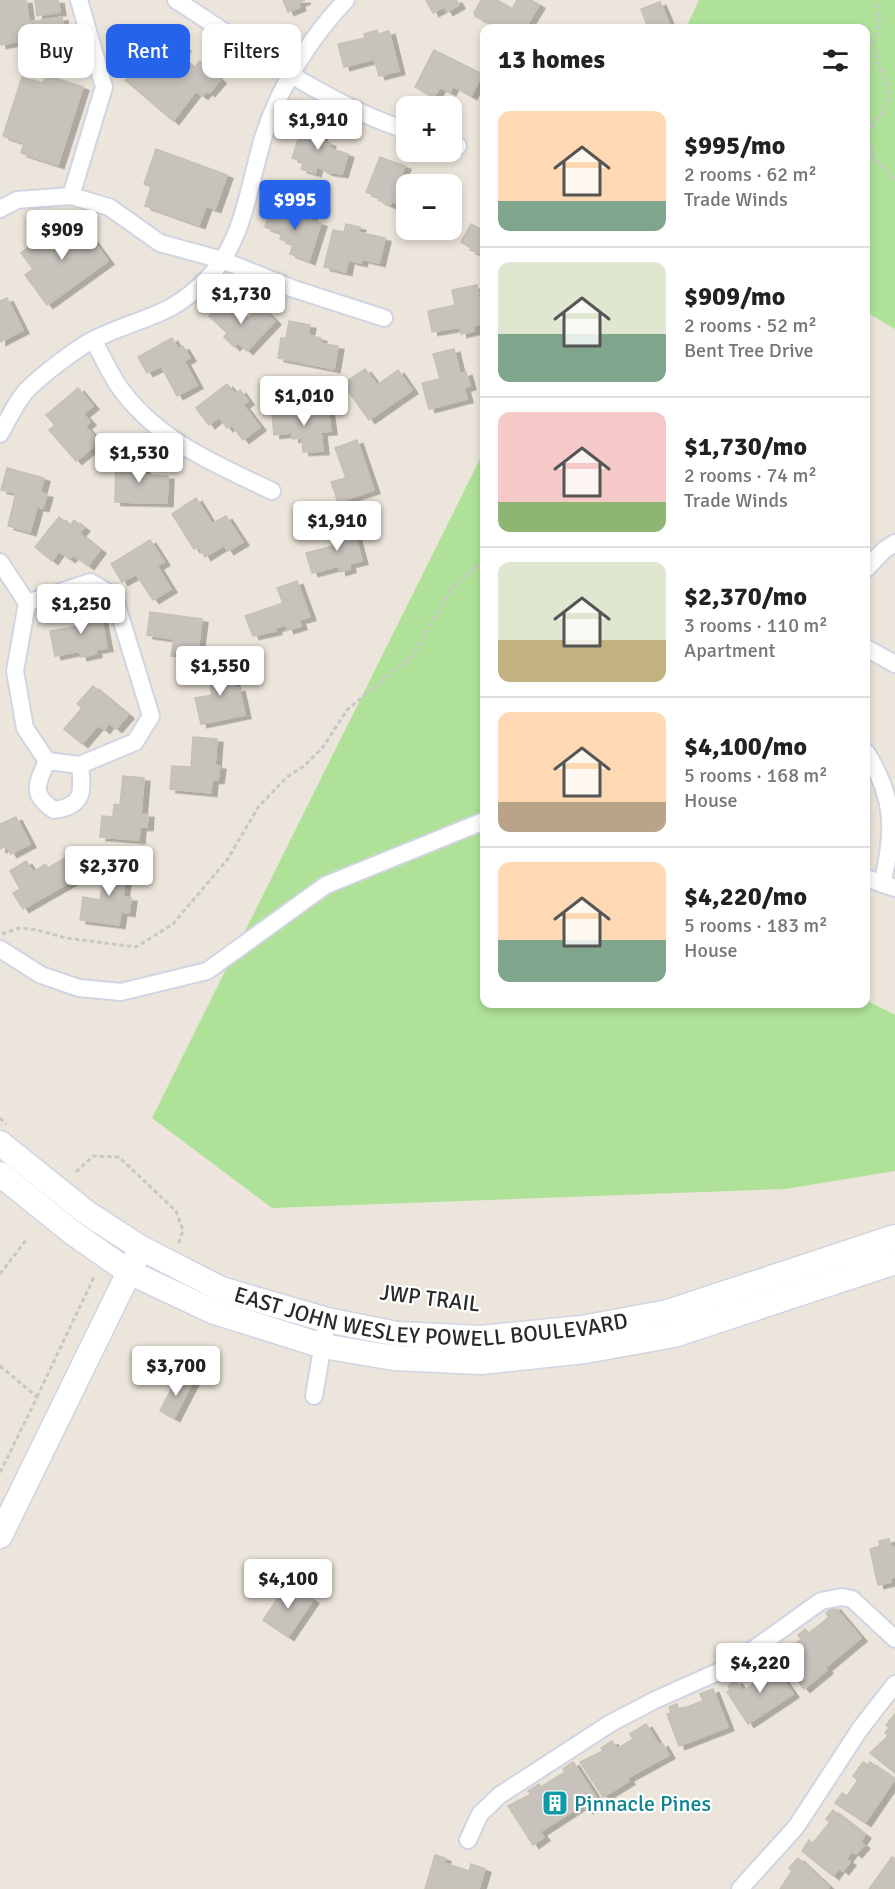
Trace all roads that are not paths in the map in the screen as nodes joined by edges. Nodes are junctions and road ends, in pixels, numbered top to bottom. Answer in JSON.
{"nodes":[{"id":1,"x":79,"y":0,"type":"edge"},
{"id":2,"x":176,"y":0,"type":"edge"},
{"id":3,"x":346,"y":0,"type":"edge"},
{"id":4,"x":214,"y":24,"type":"edge"},
{"id":5,"x":301,"y":60,"type":"edge"},
{"id":6,"x":290,"y":78,"type":"edge"},
{"id":7,"x":300,"y":78,"type":"edge"},
{"id":8,"x":396,"y":127,"type":"edge"},
{"id":9,"x":71,"y":196,"type":"junction"},
{"id":10,"x":0,"y":209,"type":"edge"},
{"id":11,"x":222,"y":260,"type":"junction"},
{"id":12,"x":384,"y":318,"type":"dead end"},
{"id":13,"x":93,"y":340,"type":"junction"},
{"id":14,"x":0,"y":434,"type":"edge"},
{"id":15,"x":272,"y":491,"type":"dead end"},
{"id":16,"x":895,"y":543,"type":"edge"},
{"id":17,"x":0,"y":562,"type":"edge"},
{"id":18,"x":870,"y":565,"type":"edge"},
{"id":19,"x":27,"y":603,"type":"junction"},
{"id":20,"x":870,"y":650,"type":"edge"},
{"id":21,"x":895,"y":664,"type":"edge"},
{"id":22,"x":870,"y":758,"type":"edge"},
{"id":23,"x":47,"y":761,"type":"junction"},
{"id":24,"x":80,"y":765,"type":"junction"},
{"id":25,"x":480,"y":823,"type":"edge"},
{"id":26,"x":870,"y":880,"type":"edge"},
{"id":27,"x":889,"y":886,"type":"edge"},
{"id":28,"x":0,"y":949,"type":"edge"},
{"id":29,"x":6,"y":1137,"type":"edge"},
{"id":30,"x":0,"y":1174,"type":"edge"},
{"id":31,"x":895,"y":1237,"type":"edge"},
{"id":32,"x":141,"y":1248,"type":"junction"},
{"id":33,"x":895,"y":1262,"type":"edge"},
{"id":34,"x":129,"y":1272,"type":"junction"},
{"id":35,"x":327,"y":1320,"type":"junction"},
{"id":36,"x":323,"y":1346,"type":"junction"},
{"id":37,"x":314,"y":1396,"type":"dead end"},
{"id":38,"x":0,"y":1536,"type":"edge"},
{"id":39,"x":895,"y":1639,"type":"edge"},
{"id":40,"x":895,"y":1684,"type":"edge"},
{"id":41,"x":468,"y":1839,"type":"dead end"},
{"id":42,"x":741,"y":1889,"type":"edge"}],
"edges":[{"from":1,"to":9,"type":"street"},
{"from":2,"to":4,"type":"street"},
{"from":3,"to":5,"type":"street"},
{"from":6,"to":11,"type":"street"},
{"from":7,"to":8,"type":"street"},
{"from":9,"to":10,"type":"street"},
{"from":9,"to":11,"type":"street"},
{"from":11,"to":12,"type":"street"},
{"from":11,"to":13,"type":"street"},
{"from":13,"to":14,"type":"street"},
{"from":13,"to":15,"type":"street"},
{"from":16,"to":18,"type":"street"},
{"from":17,"to":19,"type":"street"},
{"from":19,"to":23,"type":"street"},
{"from":19,"to":24,"type":"street"},
{"from":20,"to":21,"type":"street"},
{"from":22,"to":27,"type":"street"},
{"from":23,"to":24,"type":"street"},
{"from":23,"to":24,"type":"street"},
{"from":25,"to":28,"type":"street"},
{"from":26,"to":27,"type":"street"},
{"from":29,"to":32,"type":"main road","name":"EAST JOHN WESLEY POWELL BOULEVARD"},
{"from":30,"to":34,"type":"main road","name":"EAST JOHN WESLEY POWELL BOULEVARD"},
{"from":31,"to":35,"type":"main road","name":"EAST JOHN WESLEY POWELL BOULEVARD"},
{"from":32,"to":34,"type":"main road"},
{"from":32,"to":35,"type":"main road","name":"EAST JOHN WESLEY POWELL BOULEVARD"},
{"from":33,"to":36,"type":"main road","name":"EAST JOHN WESLEY POWELL BOULEVARD"},
{"from":34,"to":36,"type":"main road","name":"EAST JOHN WESLEY POWELL BOULEVARD"},
{"from":34,"to":38,"type":"main road"},
{"from":35,"to":36,"type":"street"},
{"from":36,"to":37,"type":"street"},
{"from":39,"to":41,"type":"street"},
{"from":40,"to":42,"type":"street"}]}
